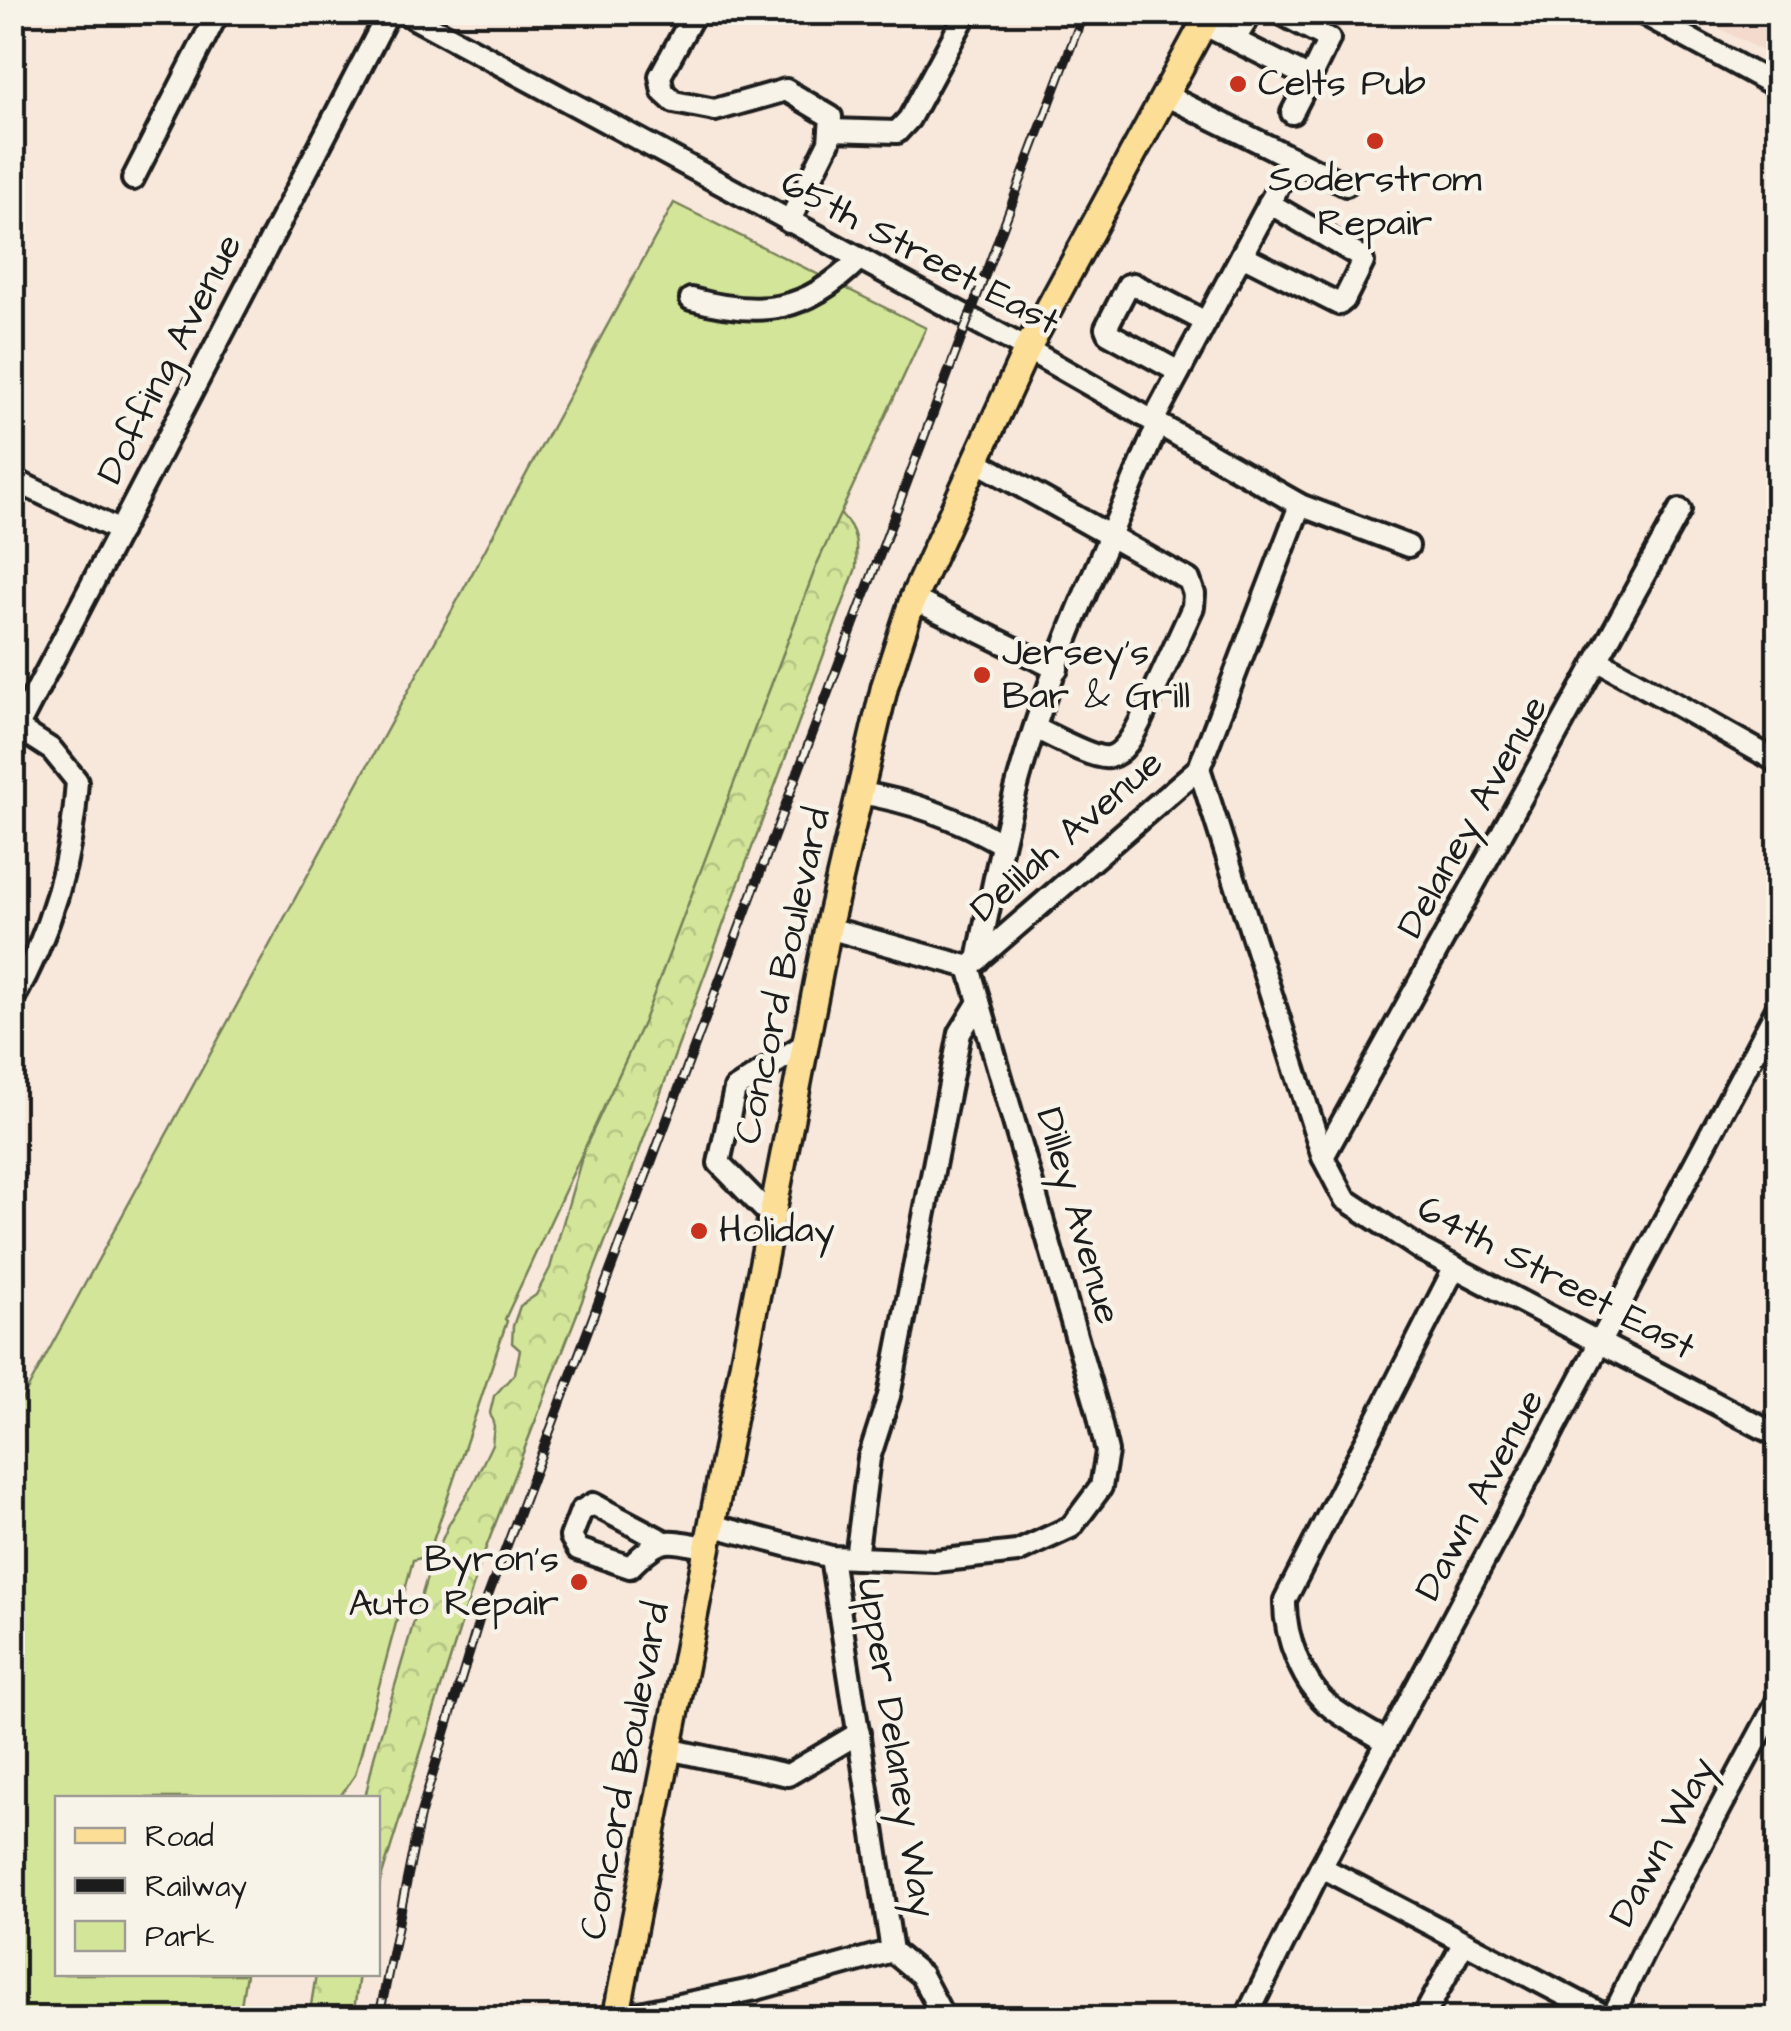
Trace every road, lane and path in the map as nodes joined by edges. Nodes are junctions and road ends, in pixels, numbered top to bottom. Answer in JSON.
{"nodes":[{"id":1,"x":218,"y":12,"type":"edge"},
{"id":2,"x":389,"y":12,"type":"edge"},
{"id":3,"x":403,"y":12,"type":"edge"},
{"id":4,"x":695,"y":12,"type":"edge"},
{"id":5,"x":966,"y":12,"type":"edge"},
{"id":6,"x":1252,"y":12,"type":"edge"},
{"id":7,"x":1278,"y":12,"type":"edge"},
{"id":8,"x":1640,"y":12,"type":"edge"},
{"id":9,"x":1207,"y":18,"type":"edge"},
{"id":10,"x":1235,"y":39,"type":"junction"},
{"id":11,"x":1310,"y":78,"type":"junction"},
{"id":12,"x":1778,"y":87,"type":"edge"},
{"id":13,"x":1165,"y":95,"type":"junction"},
{"id":14,"x":1292,"y":113,"type":"dead end"},
{"id":15,"x":830,"y":130,"type":"junction"},
{"id":16,"x":1293,"y":159,"type":"junction"},
{"id":17,"x":133,"y":179,"type":"dead end"},
{"id":18,"x":1346,"y":186,"type":"dead end"},
{"id":19,"x":1269,"y":203,"type":"junction"},
{"id":20,"x":789,"y":222,"type":"junction"},
{"id":21,"x":1242,"y":255,"type":"junction"},
{"id":22,"x":858,"y":260,"type":"junction"},
{"id":23,"x":692,"y":299,"type":"dead end"},
{"id":24,"x":1206,"y":322,"type":"junction"},
{"id":25,"x":1027,"y":349,"type":"junction"},
{"id":26,"x":1179,"y":372,"type":"junction"},
{"id":27,"x":1155,"y":422,"type":"junction"},
{"id":28,"x":976,"y":461,"type":"junction"},
{"id":29,"x":12,"y":479,"type":"edge"},
{"id":30,"x":1300,"y":504,"type":"junction"},
{"id":31,"x":1680,"y":510,"type":"dead end"},
{"id":32,"x":120,"y":531,"type":"junction"},
{"id":33,"x":1111,"y":537,"type":"junction"},
{"id":34,"x":1408,"y":546,"type":"dead end"},
{"id":35,"x":914,"y":600,"type":"junction"},
{"id":36,"x":1599,"y":661,"type":"junction"},
{"id":37,"x":1057,"y":669,"type":"junction"},
{"id":38,"x":1035,"y":728,"type":"junction"},
{"id":39,"x":15,"y":733,"type":"edge"},
{"id":40,"x":1778,"y":762,"type":"edge"},
{"id":41,"x":1199,"y":768,"type":"junction"},
{"id":42,"x":860,"y":793,"type":"junction"},
{"id":43,"x":1002,"y":844,"type":"junction"},
{"id":44,"x":828,"y":928,"type":"junction"},
{"id":45,"x":973,"y":963,"type":"junction"},
{"id":46,"x":12,"y":1001,"type":"edge"},
{"id":47,"x":979,"y":1002,"type":"junction"},
{"id":48,"x":1778,"y":1007,"type":"edge"},
{"id":49,"x":805,"y":1044,"type":"junction"},
{"id":50,"x":1324,"y":1157,"type":"junction"},
{"id":51,"x":771,"y":1216,"type":"junction"},
{"id":52,"x":1455,"y":1268,"type":"junction"},
{"id":53,"x":1602,"y":1342,"type":"junction"},
{"id":54,"x":1778,"y":1436,"type":"edge"},
{"id":55,"x":709,"y":1536,"type":"junction"},
{"id":56,"x":663,"y":1541,"type":"dead end"},
{"id":57,"x":831,"y":1557,"type":"junction"},
{"id":58,"x":856,"y":1558,"type":"junction"},
{"id":59,"x":1778,"y":1700,"type":"edge"},
{"id":60,"x":859,"y":1733,"type":"junction"},
{"id":61,"x":1387,"y":1742,"type":"junction"},
{"id":62,"x":668,"y":1749,"type":"junction"},
{"id":63,"x":1321,"y":1866,"type":"junction"},
{"id":64,"x":1464,"y":1942,"type":"junction"},
{"id":65,"x":892,"y":1951,"type":"junction"},
{"id":66,"x":616,"y":2018,"type":"edge"},
{"id":67,"x":944,"y":2018,"type":"edge"},
{"id":68,"x":1246,"y":2018,"type":"edge"},
{"id":69,"x":1424,"y":2018,"type":"edge"},
{"id":70,"x":1610,"y":2018,"type":"edge"}],
"edges":[{"from":1,"to":17,"type":"street"},
{"from":2,"to":32,"type":"street","name":"Doffing Avenue"},
{"from":3,"to":20,"type":"street","name":"65th Street East"},
{"from":4,"to":15,"type":"street"},
{"from":5,"to":15,"type":"street"},
{"from":6,"to":10,"type":"street"},
{"from":7,"to":11,"type":"street"},
{"from":8,"to":12,"type":"street"},
{"from":9,"to":10,"type":"street"},
{"from":9,"to":13,"type":"main road","name":"Concord Boulevard"},
{"from":10,"to":11,"type":"street"},
{"from":11,"to":14,"type":"street"},
{"from":13,"to":16,"type":"street"},
{"from":13,"to":25,"type":"main road","name":"Concord Boulevard"},
{"from":15,"to":20,"type":"street"},
{"from":16,"to":18,"type":"street"},
{"from":16,"to":19,"type":"street"},
{"from":19,"to":21,"type":"street"},
{"from":19,"to":21,"type":"street"},
{"from":20,"to":22,"type":"street","name":"65th Street East"},
{"from":21,"to":24,"type":"street"},
{"from":22,"to":23,"type":"street"},
{"from":22,"to":25,"type":"street","name":"65th Street East"},
{"from":24,"to":26,"type":"street"},
{"from":24,"to":26,"type":"street"},
{"from":25,"to":27,"type":"street","name":"65th Street East"},
{"from":25,"to":28,"type":"main road","name":"Concord Boulevard"},
{"from":26,"to":27,"type":"street"},
{"from":27,"to":30,"type":"street","name":"65th Street East"},
{"from":27,"to":33,"type":"street"},
{"from":28,"to":33,"type":"street"},
{"from":28,"to":35,"type":"main road","name":"Concord Boulevard"},
{"from":29,"to":32,"type":"street"},
{"from":30,"to":34,"type":"street","name":"65th Street East"},
{"from":30,"to":41,"type":"street","name":"Delilah Avenue"},
{"from":31,"to":36,"type":"street","name":"Delaney Avenue"},
{"from":32,"to":39,"type":"street","name":"Doffing Avenue"},
{"from":33,"to":37,"type":"street"},
{"from":33,"to":38,"type":"street"},
{"from":35,"to":37,"type":"street"},
{"from":35,"to":42,"type":"main road","name":"Concord Boulevard"},
{"from":36,"to":40,"type":"street"},
{"from":36,"to":50,"type":"street","name":"Delaney Avenue"},
{"from":37,"to":38,"type":"street"},
{"from":38,"to":43,"type":"street"},
{"from":39,"to":46,"type":"street"},
{"from":41,"to":45,"type":"street","name":"Delilah Avenue"},
{"from":41,"to":50,"type":"street","name":"64th Street East"},
{"from":42,"to":43,"type":"street"},
{"from":42,"to":44,"type":"main road","name":"Concord Boulevard"},
{"from":43,"to":45,"type":"street"},
{"from":44,"to":45,"type":"street","name":"Delilah Avenue"},
{"from":44,"to":49,"type":"main road","name":"Concord Boulevard"},
{"from":45,"to":47,"type":"street","name":"Dilley Avenue"},
{"from":47,"to":58,"type":"street"},
{"from":47,"to":58,"type":"street","name":"Dilley Avenue"},
{"from":48,"to":53,"type":"street","name":"Dawn Avenue"},
{"from":49,"to":51,"type":"main road","name":"Concord Boulevard"},
{"from":49,"to":51,"type":"street"},
{"from":50,"to":52,"type":"street","name":"64th Street East"},
{"from":51,"to":55,"type":"main road","name":"Concord Boulevard"},
{"from":52,"to":53,"type":"street","name":"64th Street East"},
{"from":52,"to":61,"type":"street"},
{"from":53,"to":54,"type":"street","name":"64th Street East"},
{"from":53,"to":61,"type":"street","name":"Dawn Avenue"},
{"from":55,"to":56,"type":"street"},
{"from":55,"to":57,"type":"street"},
{"from":55,"to":62,"type":"main road","name":"Concord Boulevard"},
{"from":57,"to":58,"type":"street"},
{"from":57,"to":60,"type":"street","name":"Upper Delaney Way"},
{"from":59,"to":70,"type":"street","name":"Dawn Way"},
{"from":60,"to":62,"type":"street"},
{"from":60,"to":65,"type":"street","name":"Upper Delaney Way"},
{"from":61,"to":63,"type":"street","name":"Dawn Avenue"},
{"from":62,"to":66,"type":"main road","name":"Concord Boulevard"},
{"from":63,"to":64,"type":"street"},
{"from":63,"to":68,"type":"street","name":"Dawn Avenue"},
{"from":64,"to":69,"type":"street"},
{"from":64,"to":70,"type":"street"},
{"from":65,"to":66,"type":"street"},
{"from":65,"to":67,"type":"street"}]}
